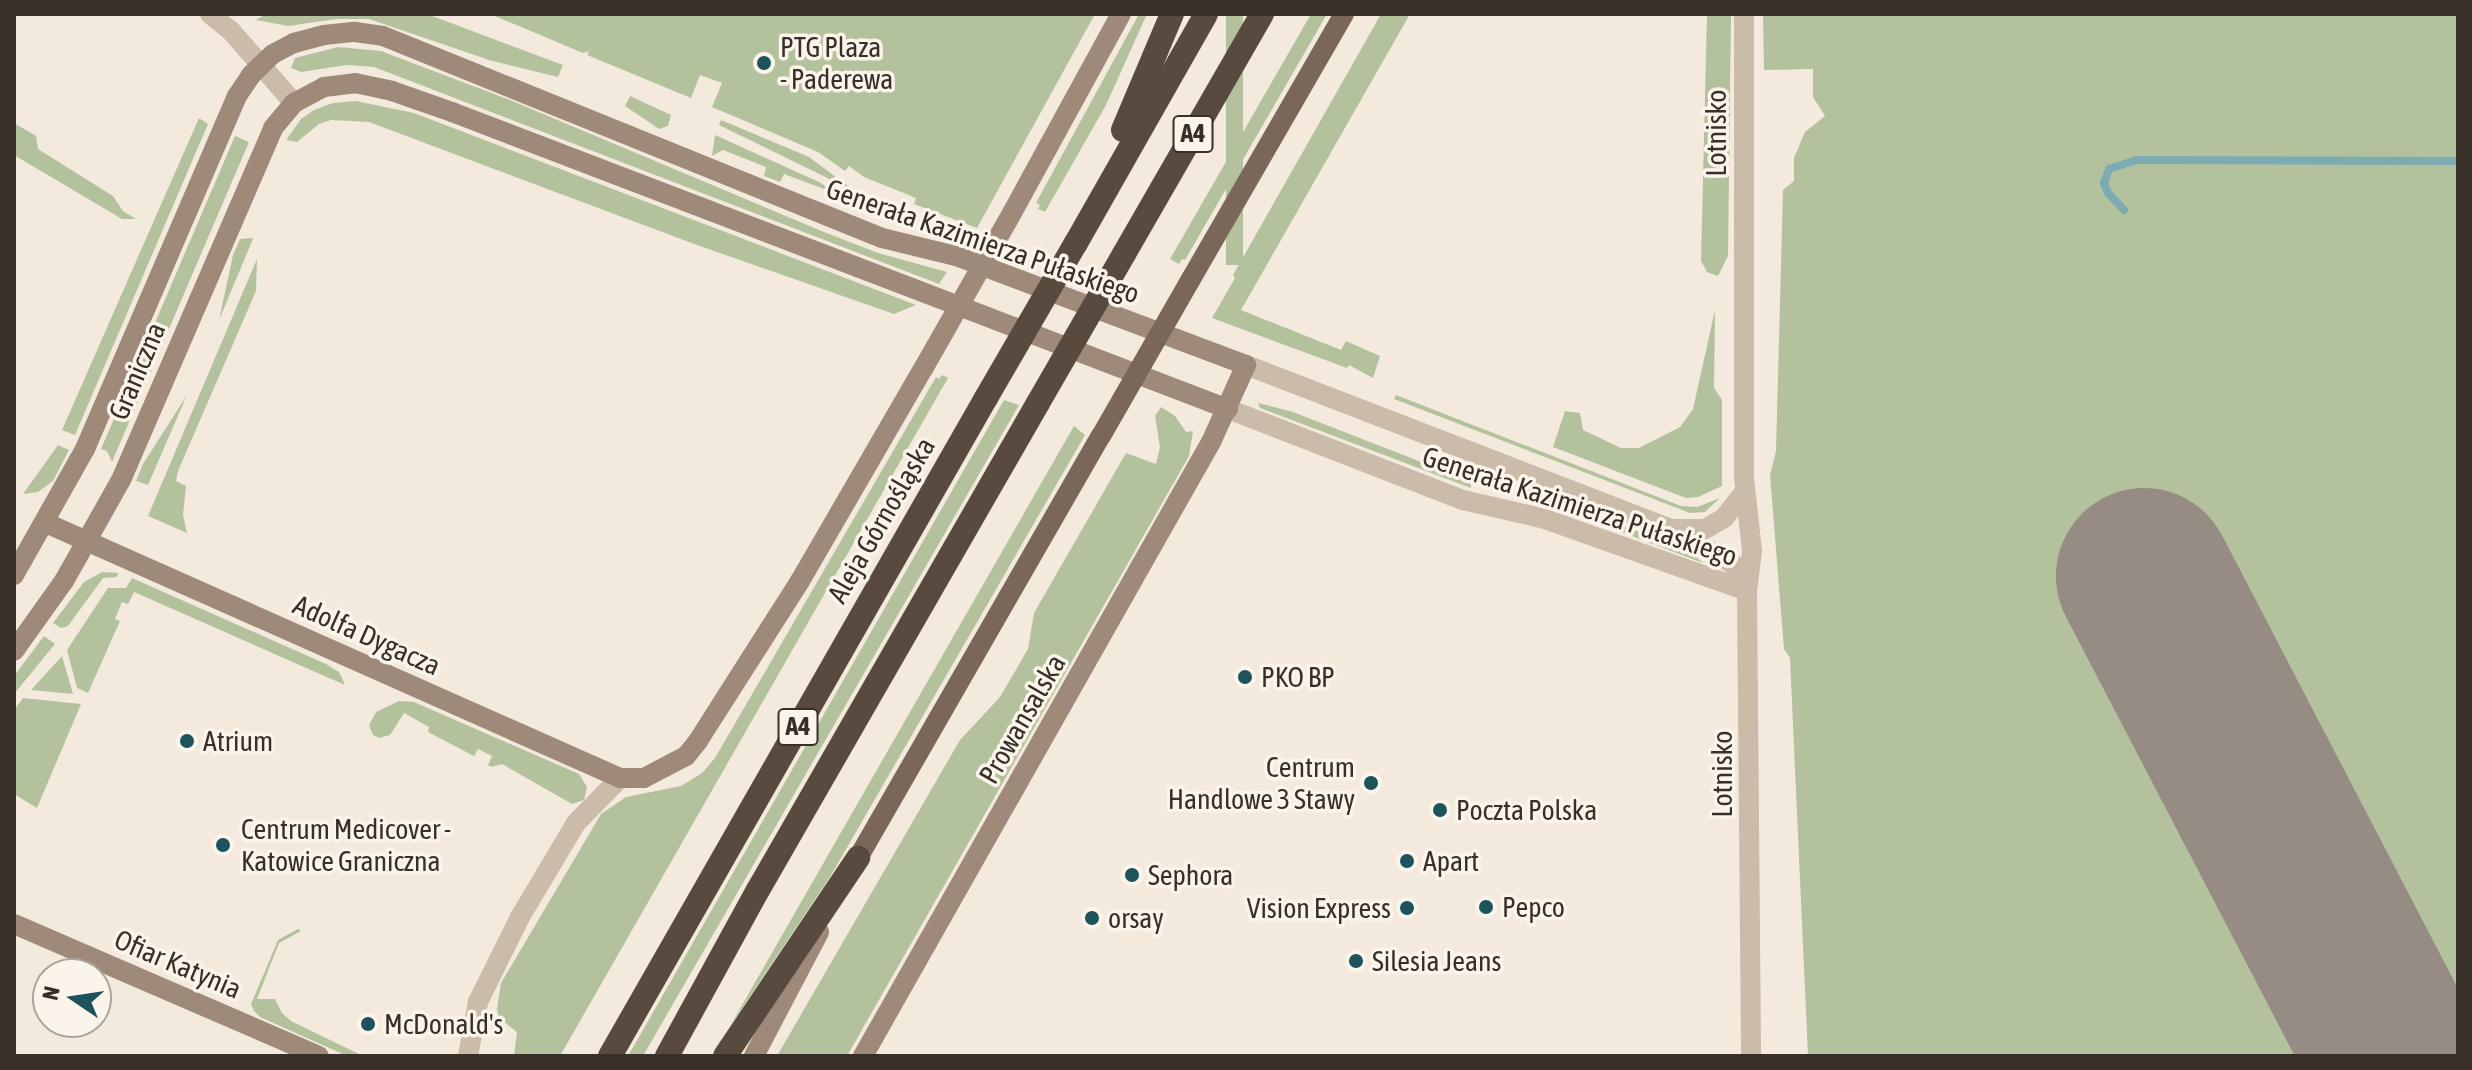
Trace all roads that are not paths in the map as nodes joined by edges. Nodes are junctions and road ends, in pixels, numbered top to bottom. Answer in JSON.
{"nodes":[{"id":1,"x":210,"y":14,"type":"edge"},
{"id":2,"x":1121,"y":14,"type":"edge"},
{"id":3,"x":1172,"y":14,"type":"edge"},
{"id":4,"x":1206,"y":14,"type":"edge"},
{"id":5,"x":1262,"y":14,"type":"edge"},
{"id":6,"x":1344,"y":14,"type":"edge"},
{"id":7,"x":1744,"y":14,"type":"edge"},
{"id":8,"x":260,"y":65,"type":"junction"},
{"id":9,"x":294,"y":103,"type":"junction"},
{"id":10,"x":1076,"y":243,"type":"junction"},
{"id":11,"x":1246,"y":365,"type":"junction"},
{"id":12,"x":1228,"y":409,"type":"junction"},
{"id":13,"x":1744,"y":492,"type":"junction"},
{"id":14,"x":46,"y":523,"type":"junction"},
{"id":15,"x":1671,"y":529,"type":"junction"},
{"id":16,"x":88,"y":541,"type":"junction"},
{"id":17,"x":14,"y":575,"type":"edge"},
{"id":18,"x":1747,"y":591,"type":"junction"},
{"id":19,"x":14,"y":651,"type":"edge"},
{"id":20,"x":620,"y":778,"type":"junction"},
{"id":21,"x":858,"y":858,"type":"junction"},
{"id":22,"x":14,"y":924,"type":"edge"},
{"id":23,"x":319,"y":1056,"type":"edge"},
{"id":24,"x":468,"y":1056,"type":"edge"},
{"id":25,"x":610,"y":1056,"type":"edge"},
{"id":26,"x":667,"y":1056,"type":"edge"},
{"id":27,"x":725,"y":1056,"type":"edge"},
{"id":28,"x":754,"y":1056,"type":"edge"},
{"id":29,"x":863,"y":1056,"type":"edge"},
{"id":30,"x":1751,"y":1056,"type":"edge"}],
"edges":[{"from":1,"to":8,"type":"street"},
{"from":2,"to":20,"type":"street","name":"Aleja Górnośląska","bridge":true},
{"from":3,"to":10,"type":"highway"},
{"from":4,"to":10,"type":"highway","name":"Aleja Górnośląska","number":"A4"},
{"from":5,"to":26,"type":"highway","number":"A4","bridge":true},
{"from":6,"to":21,"type":"main road","bridge":true},
{"from":7,"to":13,"type":"street","name":"Lotnisko"},
{"from":8,"to":9,"type":"street"},
{"from":8,"to":11,"type":"street","name":"Generała Kazimierza Pułaskiego"},
{"from":8,"to":14,"type":"street","name":"Graniczna"},
{"from":9,"to":12,"type":"street","name":"Generała Kazimierza Pułaskiego"},
{"from":9,"to":16,"type":"street","name":"Graniczna"},
{"from":10,"to":25,"type":"highway","name":"Aleja Górnośląska","number":"A4","bridge":true},
{"from":11,"to":12,"type":"street","name":"Prowansalska"},
{"from":11,"to":15,"type":"street","name":"Generała Kazimierza Pułaskiego"},
{"from":12,"to":18,"type":"street","name":"Generała Kazimierza Pułaskiego"},
{"from":12,"to":29,"type":"street","name":"Prowansalska"},
{"from":13,"to":15,"type":"street"},
{"from":13,"to":18,"type":"street","name":"Lotnisko"},
{"from":14,"to":16,"type":"street","name":"Adolfa Dygacza"},
{"from":14,"to":17,"type":"street","name":"Graniczna"},
{"from":15,"to":18,"type":"street","name":"Generała Kazimierza Pułaskiego"},
{"from":16,"to":19,"type":"street","name":"Graniczna"},
{"from":16,"to":20,"type":"street","name":"Adolfa Dygacza"},
{"from":18,"to":30,"type":"street","name":"Lotnisko"},
{"from":20,"to":24,"type":"street"},
{"from":21,"to":27,"type":"highway"},
{"from":21,"to":28,"type":"street"},
{"from":22,"to":23,"type":"street","name":"Ofiar Katynia"}]}
